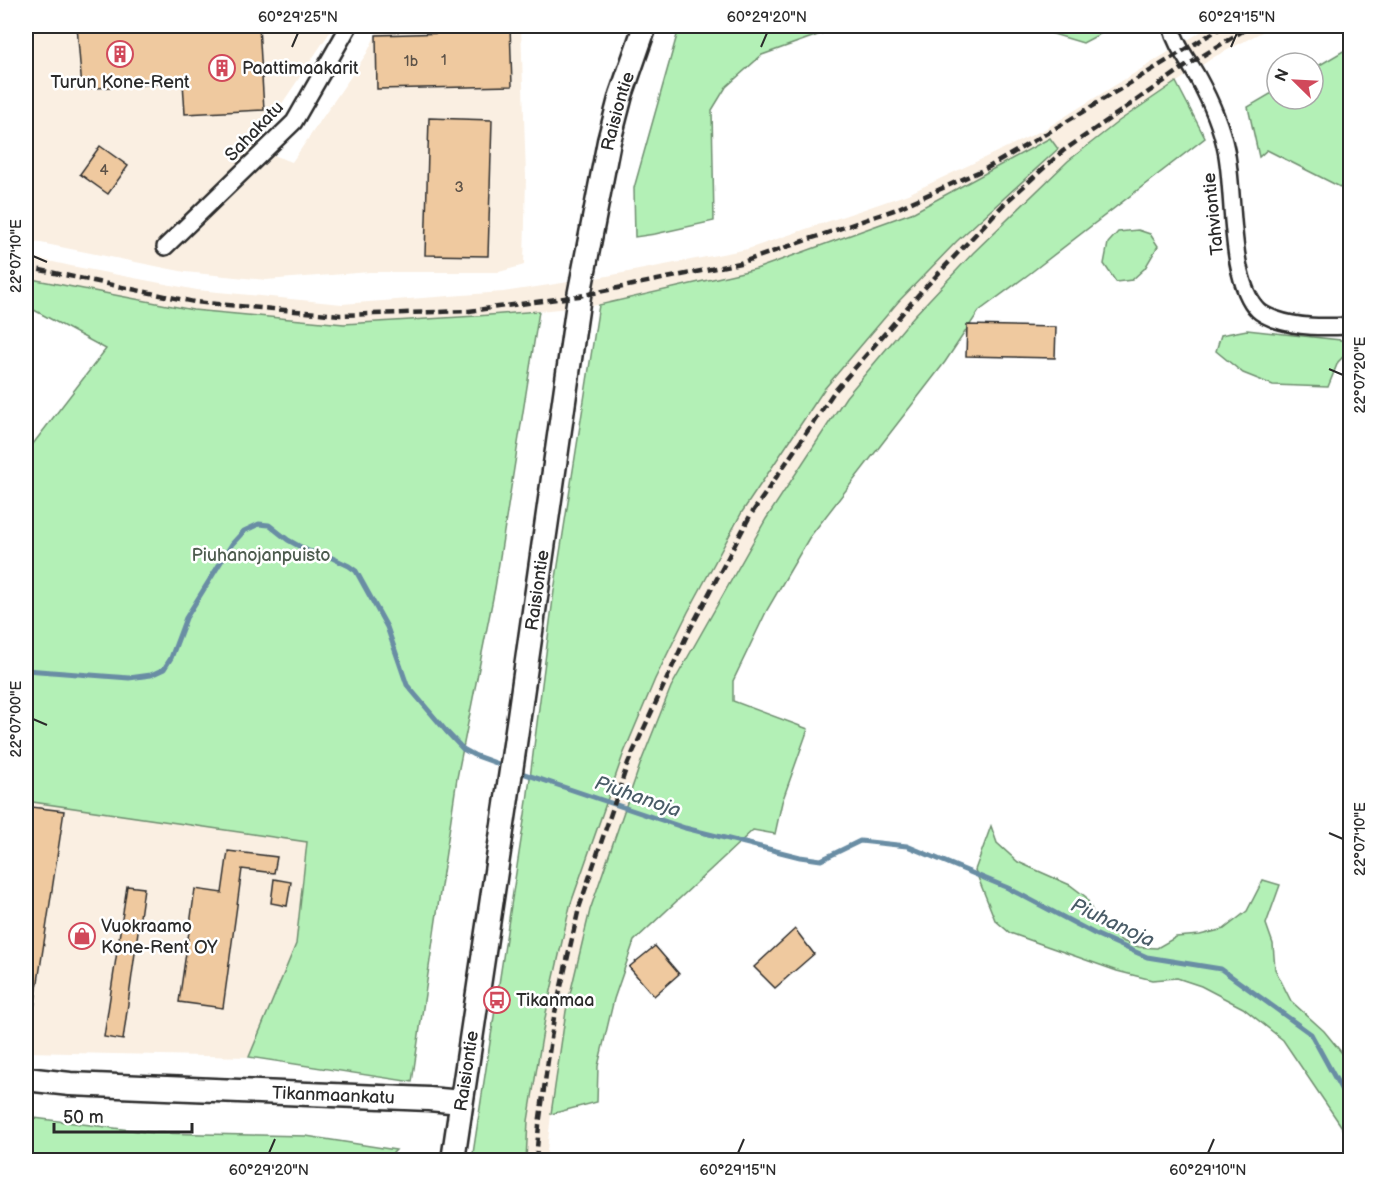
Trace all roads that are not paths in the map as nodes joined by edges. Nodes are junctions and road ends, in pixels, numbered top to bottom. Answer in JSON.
{"nodes":[{"id":1,"x":349,"y":26,"type":"edge"},
{"id":2,"x":645,"y":26,"type":"edge"},
{"id":3,"x":1171,"y":26,"type":"edge"},
{"id":4,"x":165,"y":247,"type":"dead end"},
{"id":5,"x":1350,"y":326,"type":"edge"},
{"id":6,"x":26,"y":1079,"type":"edge"},
{"id":7,"x":461,"y":1102,"type":"junction"},
{"id":8,"x":453,"y":1161,"type":"edge"}],
"edges":[{"from":1,"to":4,"type":"street","name":"Sahakatu"},
{"from":2,"to":7,"type":"main road","name":"Raisiontie"},
{"from":3,"to":5,"type":"street","name":"Tahviontie"},
{"from":6,"to":7,"type":"main road","name":"Tikanmaankatu"},
{"from":7,"to":8,"type":"main road","name":"Raisiontie"}]}
